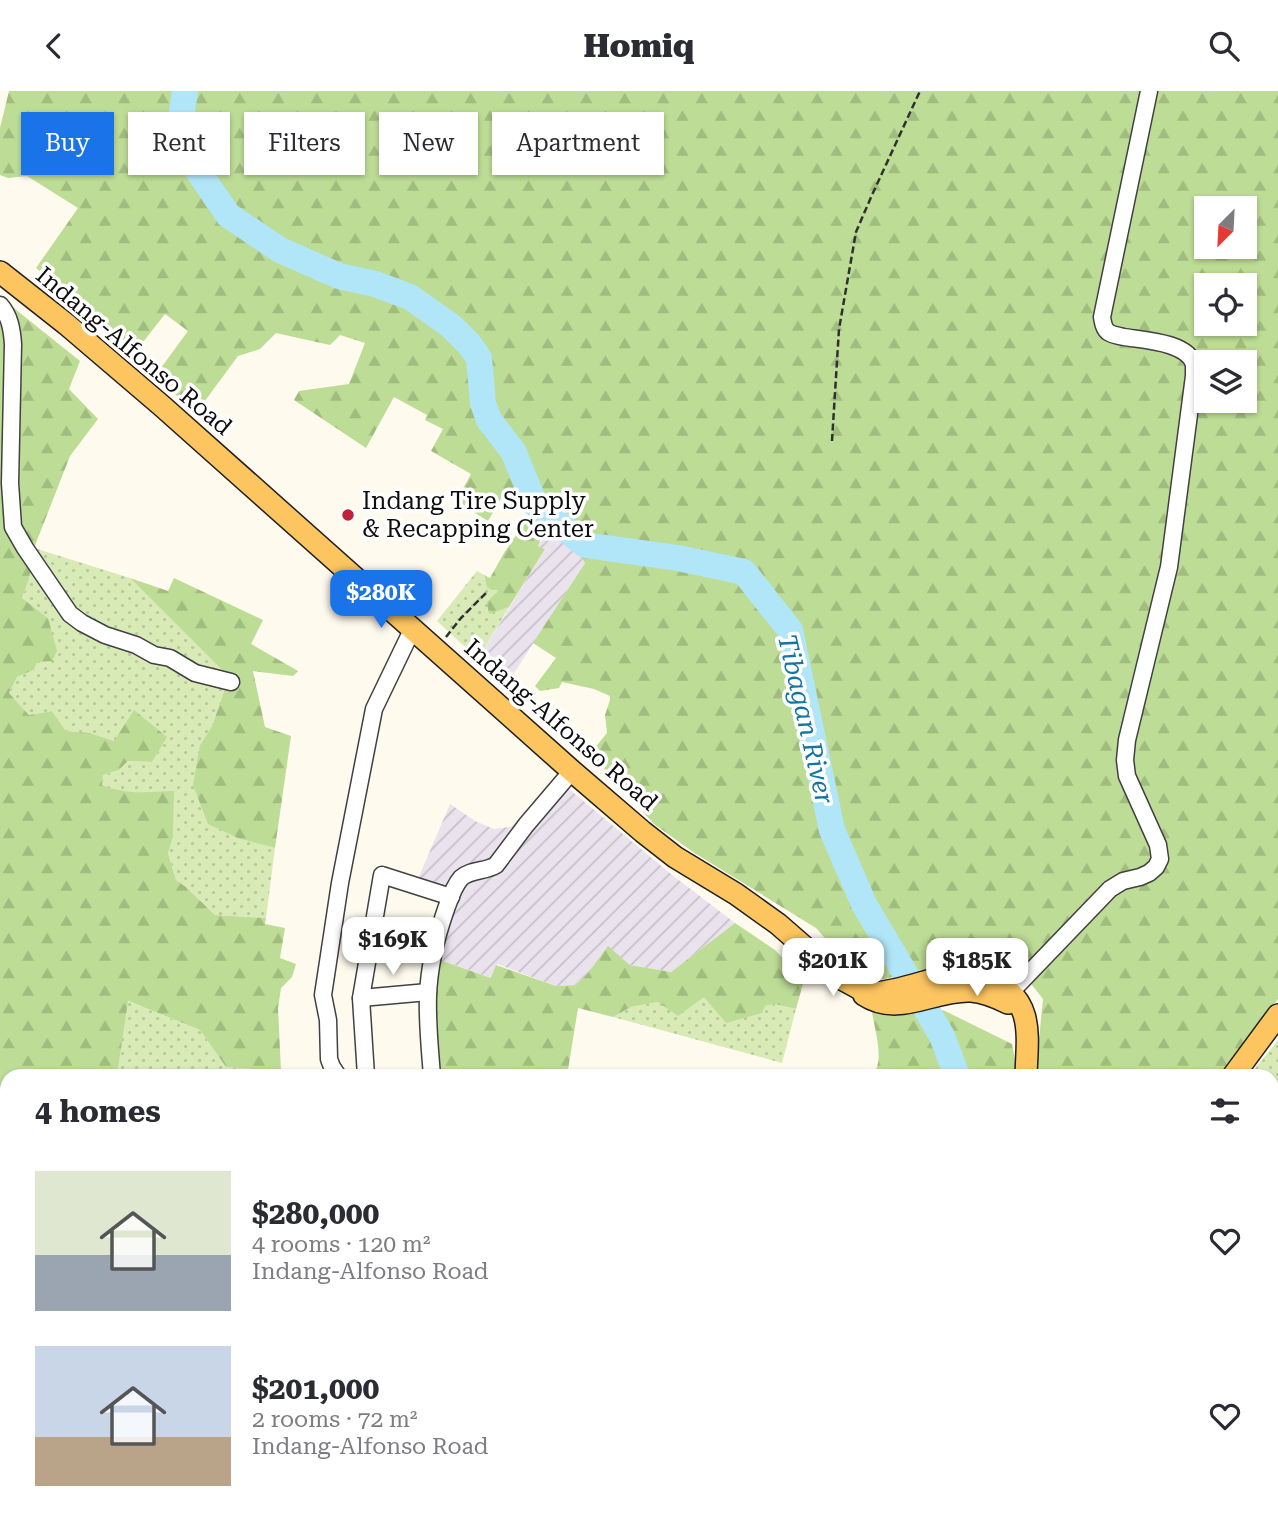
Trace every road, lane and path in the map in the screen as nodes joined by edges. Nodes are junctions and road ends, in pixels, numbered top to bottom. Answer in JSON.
{"nodes":[{"id":1,"x":920,"y":91,"type":"edge"},
{"id":2,"x":1149,"y":91,"type":"edge"},
{"id":3,"x":0,"y":272,"type":"edge"},
{"id":4,"x":0,"y":305,"type":"edge"},
{"id":5,"x":832,"y":441,"type":"dead end"},
{"id":6,"x":487,"y":592,"type":"dead end"},
{"id":7,"x":412,"y":630,"type":"junction"},
{"id":8,"x":437,"y":652,"type":"junction"},
{"id":9,"x":231,"y":683,"type":"dead end"},
{"id":10,"x":572,"y":771,"type":"junction"},
{"id":11,"x":451,"y":897,"type":"junction"},
{"id":12,"x":953,"y":984,"type":"junction"},
{"id":13,"x":428,"y":992,"type":"junction"},
{"id":14,"x":1011,"y":992,"type":"junction"},
{"id":15,"x":361,"y":998,"type":"junction"},
{"id":16,"x":1278,"y":1015,"type":"edge"},
{"id":17,"x":1026,"y":1022,"type":"junction"},
{"id":18,"x":333,"y":1069,"type":"edge"},
{"id":19,"x":366,"y":1069,"type":"edge"},
{"id":20,"x":432,"y":1069,"type":"edge"},
{"id":21,"x":1026,"y":1069,"type":"edge"},
{"id":22,"x":1238,"y":1069,"type":"edge"}],
"edges":[{"from":1,"to":5,"type":"path"},
{"from":2,"to":14,"type":"street"},
{"from":3,"to":7,"type":"main road","name":"Indang-Alfonso Road"},
{"from":4,"to":9,"type":"street"},
{"from":6,"to":8,"type":"path"},
{"from":7,"to":8,"type":"main road","name":"Indang-Alfonso Road"},
{"from":7,"to":18,"type":"street"},
{"from":8,"to":10,"type":"main road","name":"Indang-Alfonso Road"},
{"from":10,"to":11,"type":"street"},
{"from":10,"to":12,"type":"main road","name":"Indang-Alfonso Road"},
{"from":11,"to":13,"type":"street"},
{"from":11,"to":15,"type":"street"},
{"from":12,"to":14,"type":"main road","name":"Indang-Alfonso Road"},
{"from":12,"to":17,"type":"main road","name":"Indang-Alfonso Road"},
{"from":13,"to":15,"type":"street"},
{"from":13,"to":20,"type":"street"},
{"from":14,"to":17,"type":"main road"},
{"from":15,"to":19,"type":"street"},
{"from":16,"to":22,"type":"main road"},
{"from":17,"to":21,"type":"main road"}]}
